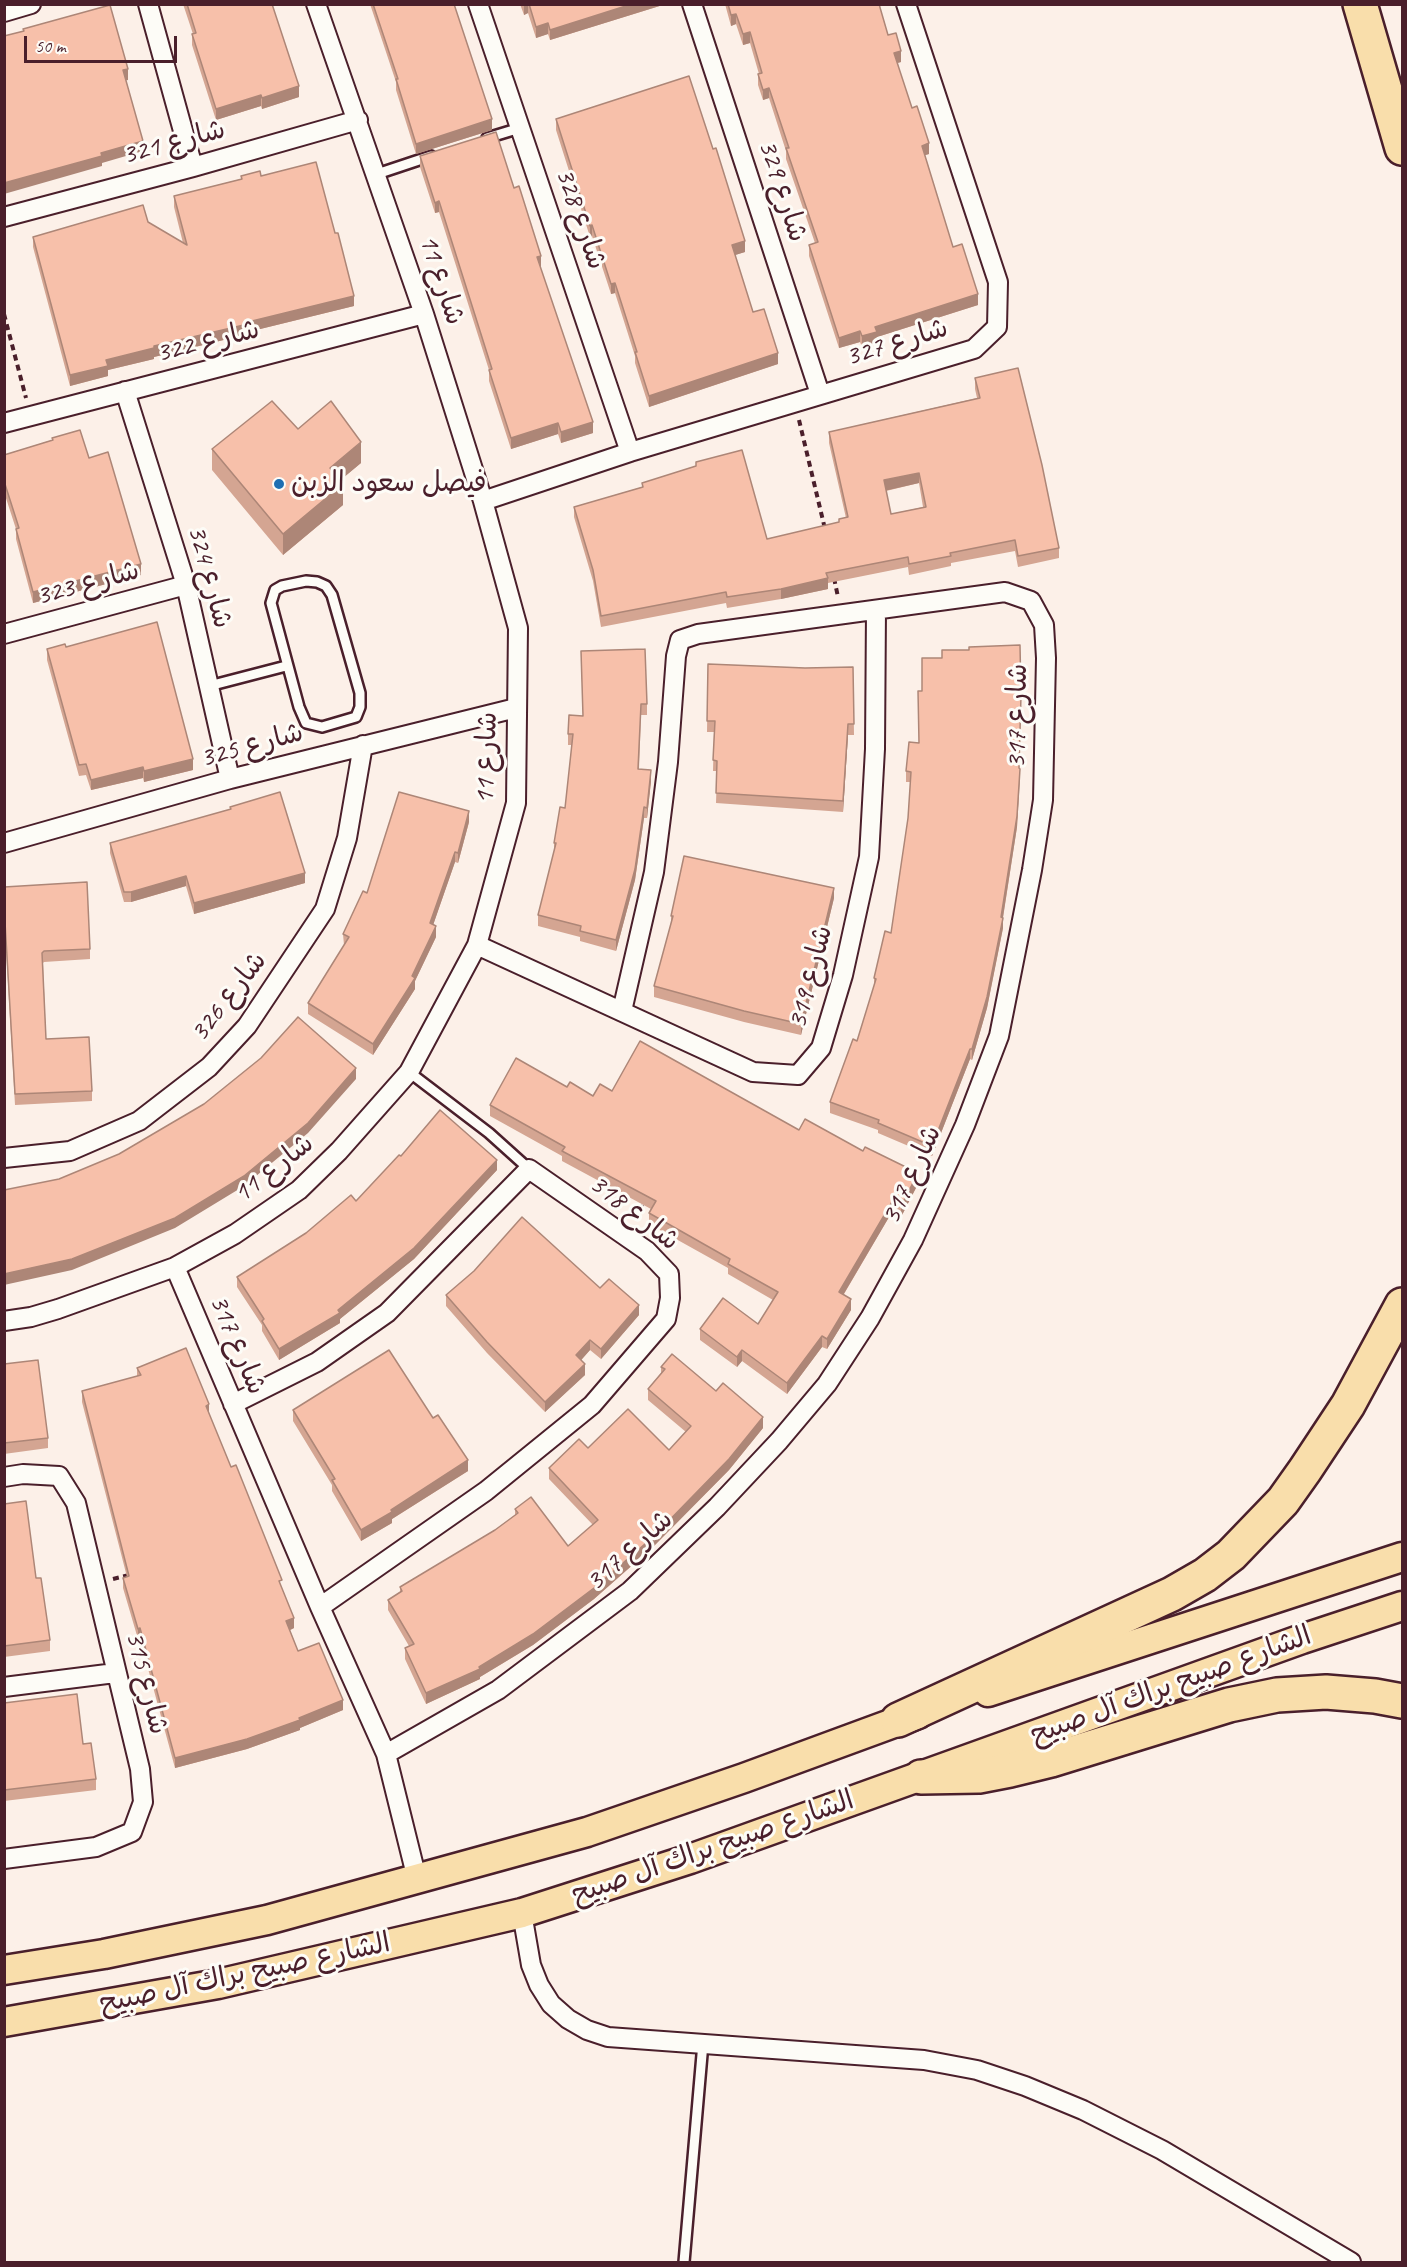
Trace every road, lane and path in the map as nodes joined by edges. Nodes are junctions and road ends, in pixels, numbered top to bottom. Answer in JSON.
{"nodes":[{"id":1,"x":31,"y":4,"type":"edge"},
{"id":2,"x":148,"y":4,"type":"edge"},
{"id":3,"x":316,"y":4,"type":"edge"},
{"id":4,"x":478,"y":4,"type":"edge"},
{"id":5,"x":692,"y":4,"type":"edge"},
{"id":6,"x":906,"y":4,"type":"edge"},
{"id":7,"x":1360,"y":4,"type":"edge"},
{"id":8,"x":4,"y":12,"type":"edge"},
{"id":9,"x":358,"y":120,"type":"junction"},
{"id":10,"x":520,"y":128,"type":"junction"},
{"id":11,"x":476,"y":142,"type":"edge"},
{"id":12,"x":1402,"y":148,"type":"edge"},
{"id":13,"x":443,"y":153,"type":"edge"},
{"id":14,"x":193,"y":167,"type":"junction"},
{"id":15,"x":377,"y":174,"type":"junction"},
{"id":16,"x":4,"y":217,"type":"edge"},
{"id":17,"x":4,"y":314,"type":"edge"},
{"id":18,"x":424,"y":314,"type":"junction"},
{"id":19,"x":125,"y":391,"type":"junction"},
{"id":20,"x":820,"y":394,"type":"junction"},
{"id":21,"x":795,"y":402,"type":"junction"},
{"id":22,"x":31,"y":416,"type":"junction"},
{"id":23,"x":4,"y":423,"type":"edge"},
{"id":24,"x":630,"y":452,"type":"junction"},
{"id":25,"x":483,"y":501,"type":"junction"},
{"id":26,"x":827,"y":537,"type":"edge"},
{"id":27,"x":833,"y":570,"type":"edge"},
{"id":28,"x":186,"y":585,"type":"junction"},
{"id":29,"x":876,"y":610,"type":"junction"},
{"id":30,"x":841,"y":615,"type":"junction"},
{"id":31,"x":4,"y":634,"type":"edge"},
{"id":32,"x":286,"y":666,"type":"junction"},
{"id":33,"x":209,"y":686,"type":"junction"},
{"id":34,"x":516,"y":708,"type":"junction"},
{"id":35,"x":363,"y":746,"type":"junction"},
{"id":36,"x":230,"y":779,"type":"junction"},
{"id":37,"x":4,"y":843,"type":"edge"},
{"id":38,"x":477,"y":945,"type":"junction"},
{"id":39,"x":622,"y":1011,"type":"junction"},
{"id":40,"x":409,"y":1072,"type":"junction"},
{"id":41,"x":4,"y":1158,"type":"edge"},
{"id":42,"x":529,"y":1169,"type":"junction"},
{"id":43,"x":648,"y":1194,"type":"edge"},
{"id":44,"x":624,"y":1236,"type":"junction"},
{"id":45,"x":175,"y":1267,"type":"junction"},
{"id":46,"x":1402,"y":1305,"type":"edge"},
{"id":47,"x":4,"y":1321,"type":"edge"},
{"id":48,"x":1402,"y":1334,"type":"edge"},
{"id":49,"x":233,"y":1404,"type":"junction"},
{"id":50,"x":1348,"y":1405,"type":"junction"},
{"id":51,"x":4,"y":1477,"type":"edge"},
{"id":52,"x":1402,"y":1557,"type":"edge"},
{"id":53,"x":140,"y":1572,"type":"edge"},
{"id":54,"x":95,"y":1584,"type":"junction"},
{"id":55,"x":1402,"y":1606,"type":"edge"},
{"id":56,"x":320,"y":1607,"type":"junction"},
{"id":57,"x":115,"y":1672,"type":"junction"},
{"id":58,"x":4,"y":1687,"type":"edge"},
{"id":59,"x":1402,"y":1701,"type":"edge"},
{"id":60,"x":898,"y":1720,"type":"junction"},
{"id":61,"x":386,"y":1754,"type":"junction"},
{"id":62,"x":921,"y":1777,"type":"junction"},
{"id":63,"x":4,"y":1859,"type":"edge"},
{"id":64,"x":417,"y":1879,"type":"junction"},
{"id":65,"x":522,"y":1913,"type":"junction"},
{"id":66,"x":4,"y":1970,"type":"edge"},
{"id":67,"x":4,"y":2022,"type":"edge"},
{"id":68,"x":703,"y":2043,"type":"junction"},
{"id":69,"x":684,"y":2262,"type":"edge"},
{"id":70,"x":1351,"y":2262,"type":"edge"}],
"edges":[{"from":1,"to":8,"type":"street"},
{"from":2,"to":14,"type":"street"},
{"from":3,"to":9,"type":"street","name":"شارع 11"},
{"from":4,"to":10,"type":"street","name":"شارع 328"},
{"from":5,"to":20,"type":"street","name":"شارع 329"},
{"from":6,"to":20,"type":"street","name":"شارع 327"},
{"from":7,"to":12,"type":"highway"},
{"from":9,"to":14,"type":"street","name":"شارع 321"},
{"from":9,"to":15,"type":"street","name":"شارع 11"},
{"from":10,"to":11,"type":"lane"},
{"from":10,"to":24,"type":"street","name":"شارع 328"},
{"from":13,"to":15,"type":"lane"},
{"from":14,"to":16,"type":"street","name":"شارع 321"},
{"from":15,"to":18,"type":"street","name":"شارع 11"},
{"from":17,"to":22,"type":"path"},
{"from":18,"to":19,"type":"street","name":"شارع 322"},
{"from":18,"to":25,"type":"street","name":"شارع 11"},
{"from":19,"to":22,"type":"street","name":"شارع 322"},
{"from":19,"to":28,"type":"street","name":"شارع 324"},
{"from":20,"to":21,"type":"street","name":"شارع 327"},
{"from":21,"to":24,"type":"street","name":"شارع 327"},
{"from":21,"to":26,"type":"path"},
{"from":22,"to":23,"type":"street","name":"شارع 322"},
{"from":24,"to":25,"type":"street","name":"شارع 327"},
{"from":25,"to":34,"type":"street","name":"شارع 11"},
{"from":27,"to":30,"type":"path"},
{"from":28,"to":31,"type":"street","name":"شارع 323"},
{"from":28,"to":33,"type":"street","name":"شارع 324"},
{"from":29,"to":30,"type":"street","name":"شارع 317"},
{"from":29,"to":39,"type":"street","name":"شارع 319"},
{"from":29,"to":61,"type":"street","name":"شارع 317"},
{"from":30,"to":39,"type":"street","name":"شارع 317"},
{"from":32,"to":32,"type":"lane"},
{"from":32,"to":33,"type":"lane"},
{"from":33,"to":36,"type":"street","name":"شارع 324"},
{"from":34,"to":35,"type":"street","name":"شارع 325"},
{"from":34,"to":38,"type":"street","name":"شارع 11"},
{"from":35,"to":36,"type":"street","name":"شارع 325"},
{"from":35,"to":41,"type":"street","name":"شارع 326"},
{"from":36,"to":37,"type":"street","name":"شارع 325"},
{"from":38,"to":39,"type":"street","name":"شارع 319"},
{"from":38,"to":40,"type":"street","name":"شارع 11"},
{"from":40,"to":42,"type":"lane"},
{"from":40,"to":45,"type":"street","name":"شارع 11"},
{"from":42,"to":44,"type":"street","name":"شارع 318"},
{"from":42,"to":49,"type":"street"},
{"from":43,"to":44,"type":"path"},
{"from":44,"to":56,"type":"street","name":"شارع 318"},
{"from":45,"to":47,"type":"street","name":"شارع 11"},
{"from":45,"to":49,"type":"street","name":"شارع 317"},
{"from":46,"to":50,"type":"highway"},
{"from":48,"to":50,"type":"highway"},
{"from":49,"to":56,"type":"street","name":"شارع 317"},
{"from":50,"to":60,"type":"highway"},
{"from":51,"to":54,"type":"street","name":"شارع 315"},
{"from":52,"to":60,"type":"main road","name":"الشارع صبيح براك آل صبيح"},
{"from":53,"to":54,"type":"path"},
{"from":54,"to":57,"type":"street","name":"شارع 315"},
{"from":55,"to":62,"type":"main road","name":"الشارع صبيح براك آل صبيح"},
{"from":56,"to":61,"type":"street","name":"شارع 317"},
{"from":57,"to":58,"type":"street"},
{"from":57,"to":63,"type":"street","name":"شارع 315"},
{"from":59,"to":62,"type":"highway"},
{"from":60,"to":64,"type":"main road","name":"الشارع صبيح براك آل صبيح"},
{"from":61,"to":64,"type":"street"},
{"from":62,"to":65,"type":"main road","name":"الشارع صبيح براك آل صبيح"},
{"from":64,"to":66,"type":"main road","name":"الشارع صبيح براك آل صبيح"},
{"from":65,"to":67,"type":"main road","name":"الشارع صبيح براك آل صبيح"},
{"from":65,"to":68,"type":"street"},
{"from":68,"to":69,"type":"lane"},
{"from":68,"to":70,"type":"street"}]}
